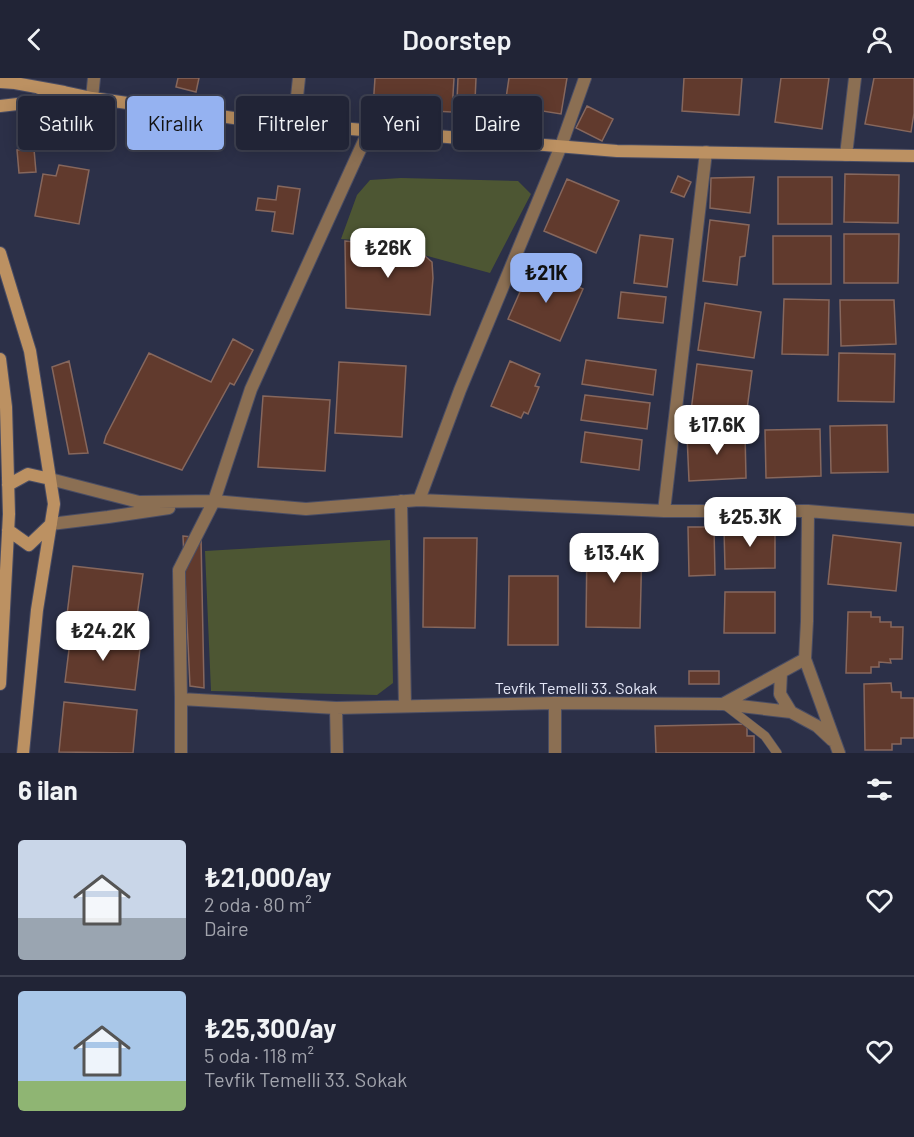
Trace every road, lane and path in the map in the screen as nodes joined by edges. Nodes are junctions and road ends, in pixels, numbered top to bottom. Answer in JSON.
{"nodes":[{"id":1,"x":94,"y":78,"type":"edge"},
{"id":2,"x":299,"y":78,"type":"edge"},
{"id":3,"x":585,"y":78,"type":"edge"},
{"id":4,"x":855,"y":78,"type":"edge"},
{"id":5,"x":0,"y":82,"type":"edge"},
{"id":6,"x":64,"y":92,"type":"junction"},
{"id":7,"x":83,"y":96,"type":"edge"},
{"id":8,"x":92,"y":96,"type":"edge"},
{"id":9,"x":297,"y":96,"type":"edge"},
{"id":10,"x":115,"y":101,"type":"edge"},
{"id":11,"x":0,"y":106,"type":"edge"},
{"id":12,"x":236,"y":118,"type":"edge"},
{"id":13,"x":441,"y":136,"type":"edge"},
{"id":14,"x":561,"y":146,"type":"junction"},
{"id":15,"x":361,"y":148,"type":"edge"},
{"id":16,"x":705,"y":152,"type":"junction"},
{"id":17,"x":846,"y":155,"type":"junction"},
{"id":18,"x":914,"y":156,"type":"edge"},
{"id":19,"x":0,"y":253,"type":"edge"},
{"id":20,"x":0,"y":359,"type":"edge"},
{"id":21,"x":50,"y":479,"type":"junction"},
{"id":22,"x":8,"y":485,"type":"junction"},
{"id":23,"x":419,"y":500,"type":"junction"},
{"id":24,"x":214,"y":501,"type":"junction"},
{"id":25,"x":401,"y":501,"type":"junction"},
{"id":26,"x":664,"y":511,"type":"junction"},
{"id":27,"x":808,"y":511,"type":"junction"},
{"id":28,"x":914,"y":520,"type":"edge"},
{"id":29,"x":51,"y":524,"type":"junction"},
{"id":30,"x":8,"y":530,"type":"junction"},
{"id":31,"x":805,"y":659,"type":"junction"},
{"id":32,"x":781,"y":673,"type":"junction"},
{"id":33,"x":0,"y":684,"type":"edge"},
{"id":34,"x":181,"y":699,"type":"junction"},
{"id":35,"x":555,"y":703,"type":"junction"},
{"id":36,"x":723,"y":704,"type":"junction"},
{"id":37,"x":405,"y":706,"type":"junction"},
{"id":38,"x":336,"y":708,"type":"junction"},
{"id":39,"x":791,"y":712,"type":"junction"},
{"id":40,"x":837,"y":749,"type":"edge"},
{"id":41,"x":23,"y":753,"type":"edge"},
{"id":42,"x":181,"y":753,"type":"edge"},
{"id":43,"x":337,"y":753,"type":"edge"},
{"id":44,"x":555,"y":753,"type":"edge"},
{"id":45,"x":777,"y":753,"type":"edge"}],
"edges":[{"from":1,"to":8,"type":"street"},
{"from":2,"to":9,"type":"street"},
{"from":3,"to":14,"type":"street"},
{"from":4,"to":17,"type":"street"},
{"from":5,"to":6,"type":"main road"},
{"from":6,"to":7,"type":"main road"},
{"from":6,"to":11,"type":"main road"},
{"from":10,"to":12,"type":"main road"},
{"from":13,"to":14,"type":"main road"},
{"from":14,"to":16,"type":"main road"},
{"from":14,"to":23,"type":"street"},
{"from":15,"to":24,"type":"street"},
{"from":16,"to":17,"type":"main road"},
{"from":16,"to":26,"type":"street"},
{"from":17,"to":18,"type":"main road"},
{"from":19,"to":21,"type":"main road"},
{"from":20,"to":22,"type":"main road"},
{"from":21,"to":22,"type":"main road"},
{"from":21,"to":24,"type":"street"},
{"from":21,"to":29,"type":"main road"},
{"from":22,"to":30,"type":"main road"},
{"from":23,"to":25,"type":"street"},
{"from":23,"to":26,"type":"street"},
{"from":24,"to":25,"type":"street"},
{"from":24,"to":29,"type":"street"},
{"from":24,"to":34,"type":"street"},
{"from":25,"to":37,"type":"street"},
{"from":26,"to":27,"type":"street"},
{"from":27,"to":28,"type":"street"},
{"from":27,"to":31,"type":"street"},
{"from":29,"to":30,"type":"main road"},
{"from":29,"to":41,"type":"main road"},
{"from":30,"to":33,"type":"main road"},
{"from":31,"to":32,"type":"street","name":"Tevfik Temelli 33. Sokak"},
{"from":31,"to":40,"type":"street"},
{"from":32,"to":36,"type":"street","name":"Tevfik Temelli 33. Sokak"},
{"from":32,"to":39,"type":"street"},
{"from":34,"to":38,"type":"street","name":"Tevfik Temelli 33. Sokak"},
{"from":34,"to":42,"type":"street"},
{"from":35,"to":36,"type":"street","name":"Tevfik Temelli 33. Sokak"},
{"from":35,"to":37,"type":"street","name":"Tevfik Temelli 33. Sokak"},
{"from":35,"to":44,"type":"street"},
{"from":36,"to":39,"type":"street"},
{"from":36,"to":45,"type":"lane"},
{"from":37,"to":38,"type":"street","name":"Tevfik Temelli 33. Sokak"},
{"from":38,"to":43,"type":"street"},
{"from":39,"to":40,"type":"street"}]}
